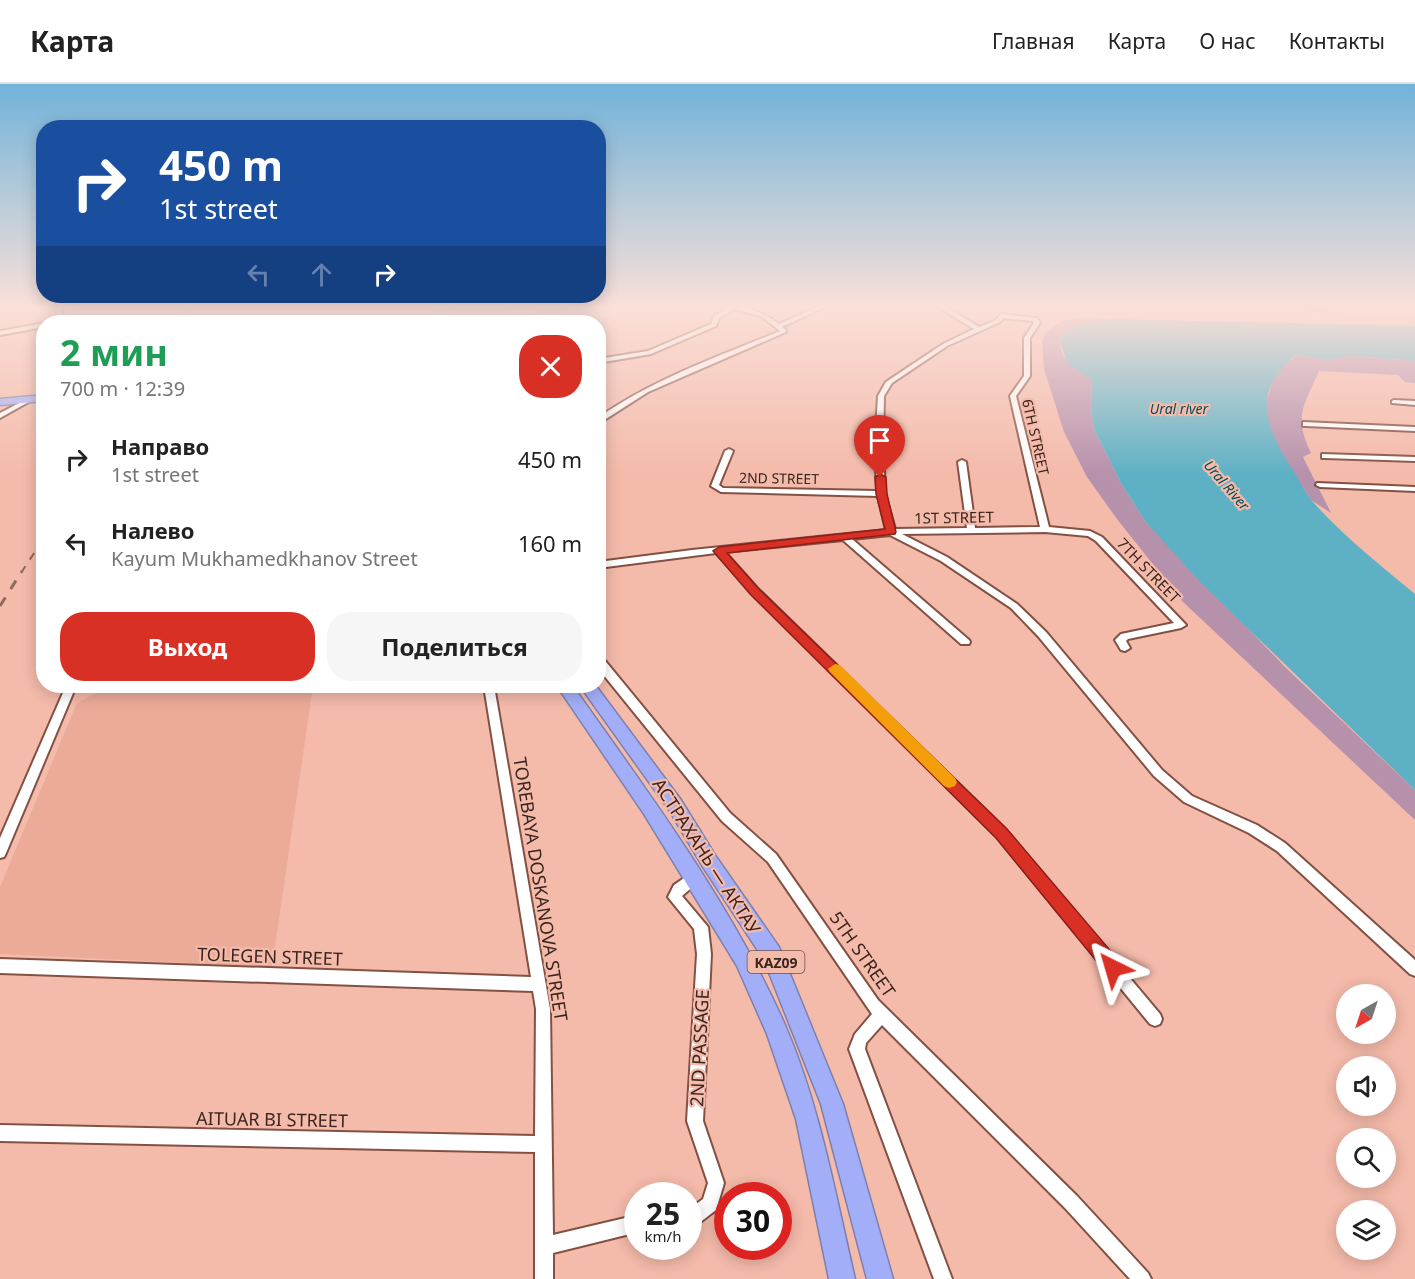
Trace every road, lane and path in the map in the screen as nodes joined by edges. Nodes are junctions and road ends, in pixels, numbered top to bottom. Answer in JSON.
{"nodes":[{"id":1,"x":713,"y":362,"type":"edge"},
{"id":2,"x":920,"y":362,"type":"edge"},
{"id":3,"x":1027,"y":362,"type":"edge"},
{"id":4,"x":36,"y":399,"type":"edge"},
{"id":5,"x":29,"y":400,"type":"junction"},
{"id":6,"x":0,"y":402,"type":"edge"},
{"id":7,"x":1394,"y":402,"type":"dead end"},
{"id":8,"x":1415,"y":403,"type":"edge"},
{"id":9,"x":0,"y":416,"type":"edge"},
{"id":10,"x":606,"y":416,"type":"edge"},
{"id":11,"x":1306,"y":424,"type":"dead end"},
{"id":12,"x":1415,"y":429,"type":"edge"},
{"id":13,"x":729,"y":451,"type":"dead end"},
{"id":14,"x":1325,"y":456,"type":"dead end"},
{"id":15,"x":1415,"y":459,"type":"edge"},
{"id":16,"x":962,"y":462,"type":"dead end"},
{"id":17,"x":1320,"y":485,"type":"dead end"},
{"id":18,"x":1415,"y":489,"type":"edge"},
{"id":19,"x":881,"y":494,"type":"junction"},
{"id":20,"x":970,"y":529,"type":"junction"},
{"id":21,"x":1045,"y":529,"type":"junction"},
{"id":22,"x":891,"y":532,"type":"junction"},
{"id":23,"x":1095,"y":536,"type":"joint"},
{"id":24,"x":846,"y":538,"type":"junction"},
{"id":25,"x":719,"y":551,"type":"junction"},
{"id":26,"x":606,"y":564,"type":"edge"},
{"id":27,"x":965,"y":642,"type":"dead end"},
{"id":28,"x":1125,"y":648,"type":"dead end"},
{"id":29,"x":606,"y":670,"type":"edge"},
{"id":30,"x":68,"y":693,"type":"edge"},
{"id":31,"x":490,"y":693,"type":"edge"},
{"id":32,"x":570,"y":693,"type":"edge"},
{"id":33,"x":593,"y":693,"type":"edge"},
{"id":34,"x":0,"y":853,"type":"edge"},
{"id":35,"x":693,"y":878,"type":"junction"},
{"id":36,"x":0,"y":966,"type":"edge"},
{"id":37,"x":1415,"y":969,"type":"edge"},
{"id":38,"x":539,"y":984,"type":"junction"},
{"id":39,"x":882,"y":1014,"type":"junction"},
{"id":40,"x":1155,"y":1019,"type":"dead end"},
{"id":41,"x":0,"y":1133,"type":"edge"},
{"id":42,"x":544,"y":1144,"type":"junction"},
{"id":43,"x":702,"y":1210,"type":"edge"},
{"id":44,"x":624,"y":1226,"type":"edge"},
{"id":45,"x":544,"y":1246,"type":"junction"},
{"id":46,"x":544,"y":1279,"type":"edge"},
{"id":47,"x":842,"y":1279,"type":"edge"},
{"id":48,"x":880,"y":1279,"type":"edge"},
{"id":49,"x":943,"y":1279,"type":"edge"},
{"id":50,"x":1142,"y":1279,"type":"edge"}],
"edges":[{"from":1,"to":10,"type":"street"},
{"from":2,"to":19,"type":"street"},
{"from":3,"to":21,"type":"street","name":"6TH STREET"},
{"from":4,"to":5,"type":"highway"},
{"from":5,"to":6,"type":"highway"},
{"from":5,"to":9,"type":"street"},
{"from":7,"to":8,"type":"street"},
{"from":11,"to":12,"type":"street"},
{"from":13,"to":19,"type":"street","name":"2ND STREET"},
{"from":14,"to":15,"type":"street"},
{"from":16,"to":20,"type":"street"},
{"from":17,"to":18,"type":"street"},
{"from":19,"to":22,"type":"street"},
{"from":20,"to":21,"type":"street","name":"1ST STREET"},
{"from":20,"to":22,"type":"street","name":"1ST STREET"},
{"from":21,"to":23,"type":"street","name":"1ST STREET"},
{"from":22,"to":24,"type":"street","name":"1ST STREET"},
{"from":22,"to":37,"type":"street"},
{"from":23,"to":28,"type":"street","name":"7TH STREET"},
{"from":24,"to":25,"type":"street","name":"1ST STREET"},
{"from":24,"to":27,"type":"street"},
{"from":25,"to":26,"type":"street","name":"1ST STREET"},
{"from":25,"to":40,"type":"street"},
{"from":29,"to":39,"type":"street","name":"5TH STREET"},
{"from":30,"to":34,"type":"street"},
{"from":31,"to":38,"type":"street","name":"TOREBAYA DOSKANOVA STREET"},
{"from":32,"to":35,"type":"highway","name":"АСТРАХАНЬ — АКТАУ","number":"KAZ09"},
{"from":33,"to":48,"type":"highway","name":"АСТРАХАНЬ — АКТАУ","number":"KAZ09"},
{"from":35,"to":43,"type":"street","name":"2ND PASSAGE"},
{"from":35,"to":47,"type":"highway","name":"АСТРАХАНЬ — АКТАУ","number":"KAZ09"},
{"from":36,"to":38,"type":"street","name":"TOLEGEN STREET"},
{"from":38,"to":42,"type":"street","name":"TOREBAYA DOSKANOVA STREET"},
{"from":39,"to":49,"type":"street"},
{"from":39,"to":50,"type":"street","name":"5TH STREET"},
{"from":41,"to":42,"type":"street","name":"AITUAR BI STREET"},
{"from":42,"to":45,"type":"street","name":"TOREBAYA DOSKANOVA STREET"},
{"from":44,"to":45,"type":"street"},
{"from":45,"to":46,"type":"street","name":"TOREBAYA DOSKANOVA STREET"}]}
